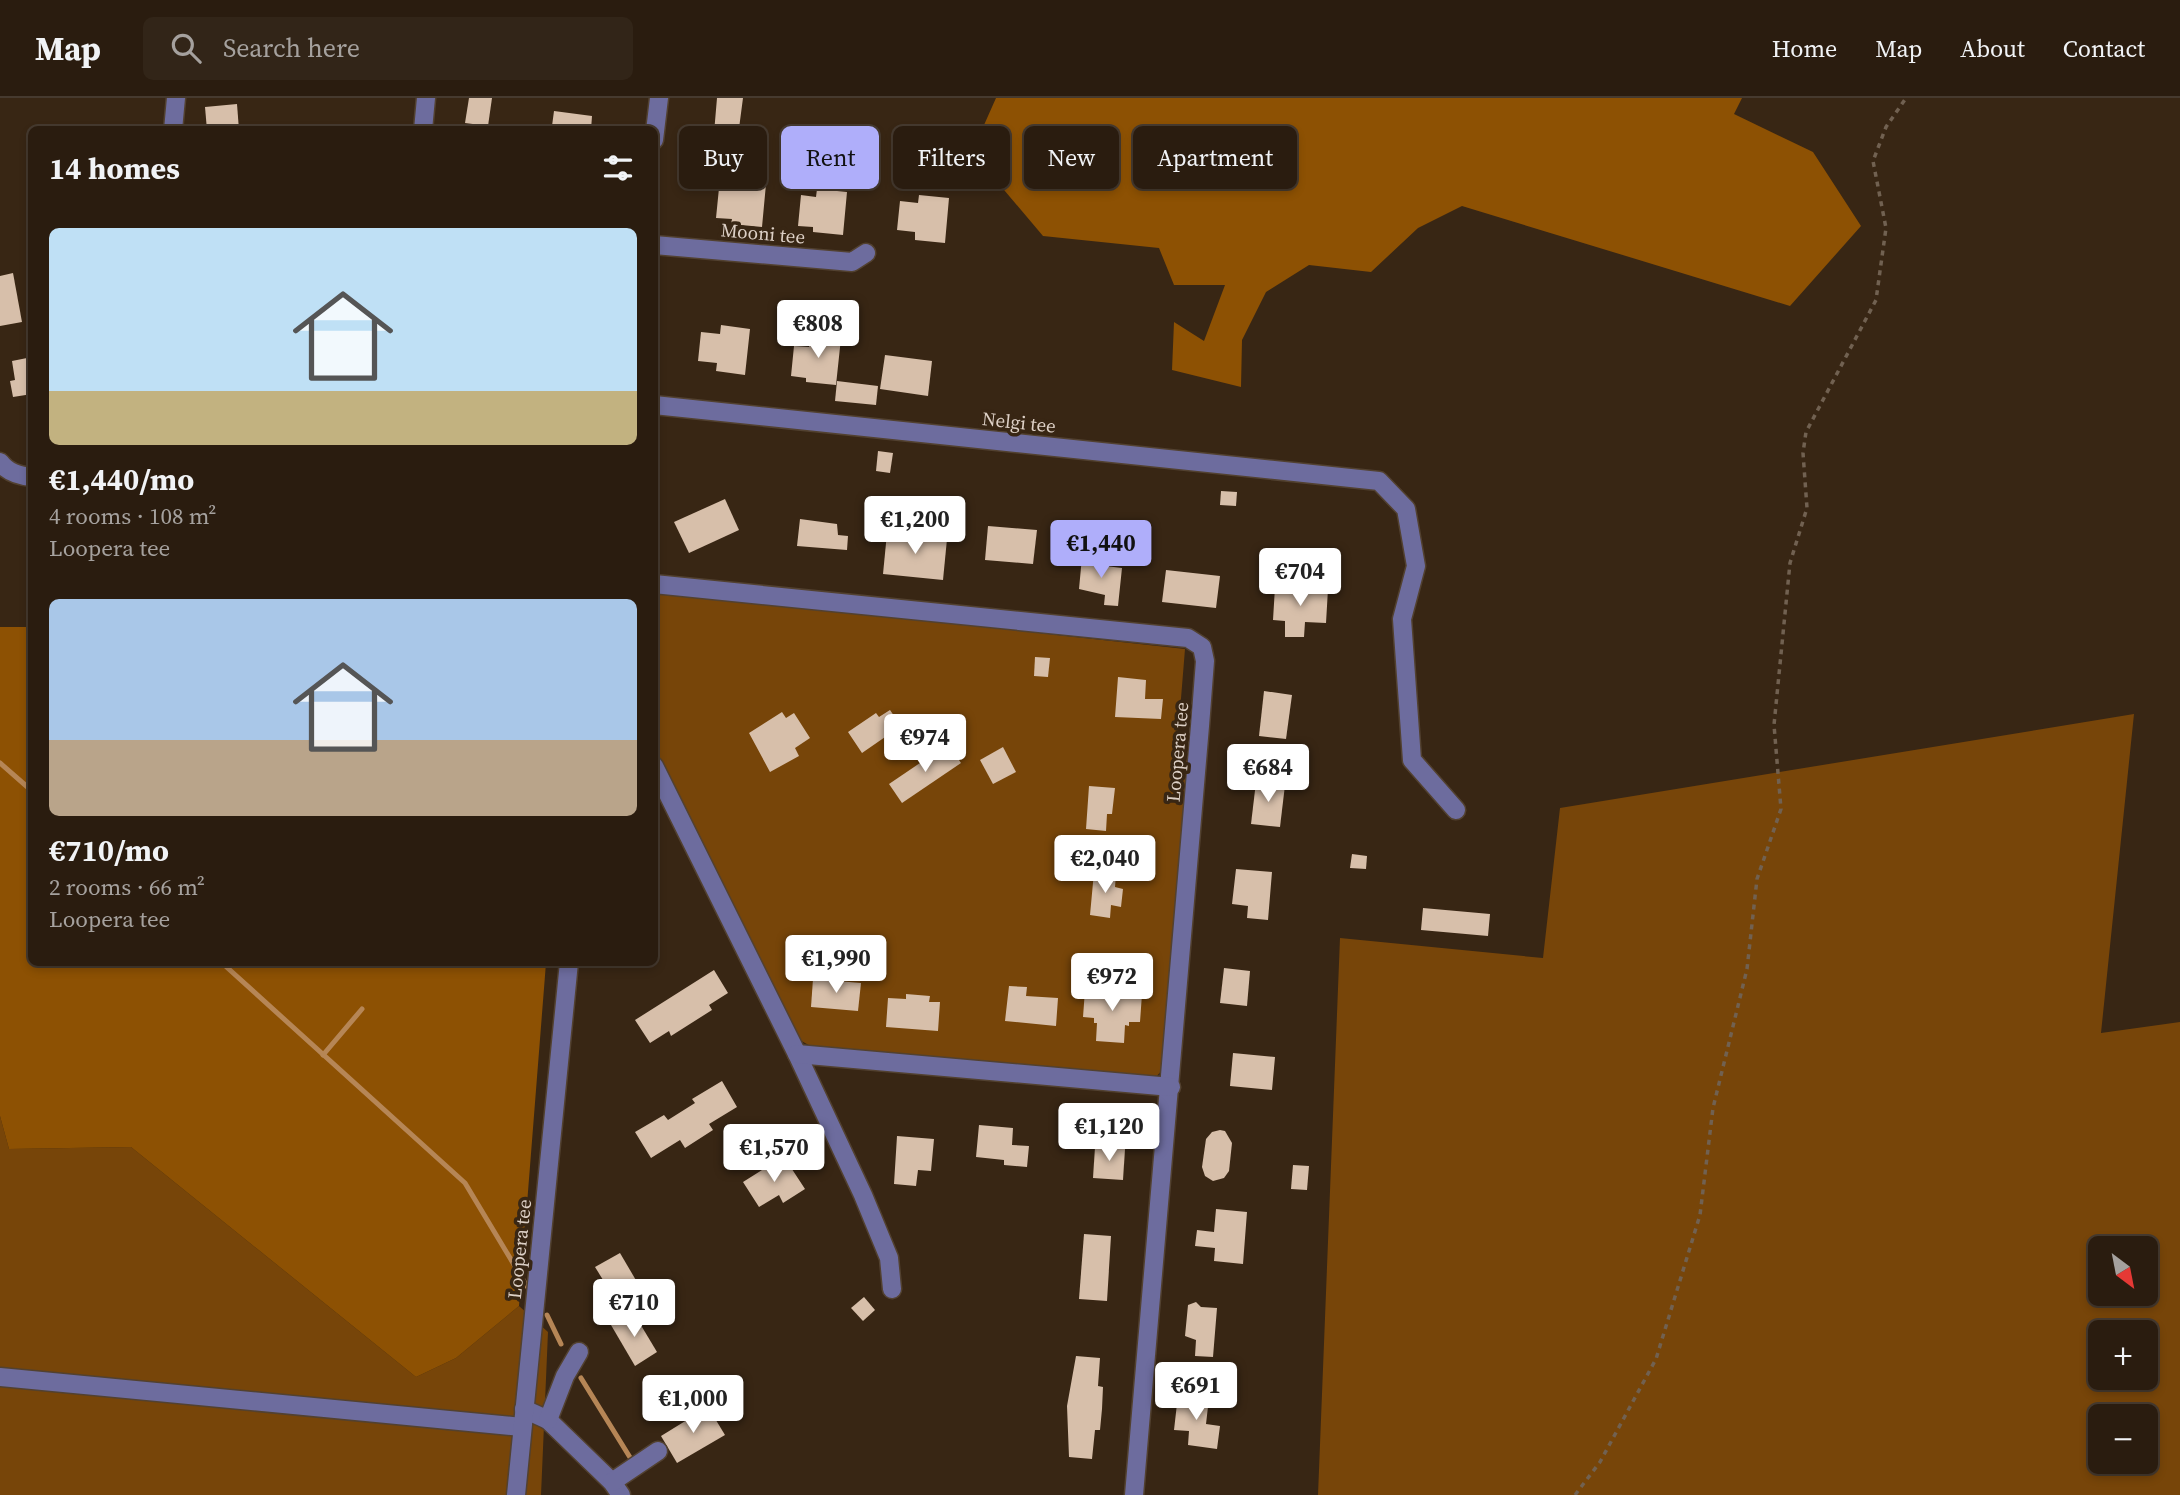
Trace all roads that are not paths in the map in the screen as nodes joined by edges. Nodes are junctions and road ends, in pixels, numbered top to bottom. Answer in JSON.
{"nodes":[{"id":1,"x":176,"y":98,"type":"edge"},
{"id":2,"x":426,"y":98,"type":"edge"},
{"id":3,"x":659,"y":98,"type":"edge"},
{"id":4,"x":173,"y":126,"type":"edge"},
{"id":5,"x":423,"y":126,"type":"edge"},
{"id":6,"x":656,"y":126,"type":"edge"},
{"id":7,"x":658,"y":245,"type":"edge"},
{"id":8,"x":866,"y":253,"type":"dead end"},
{"id":9,"x":658,"y":405,"type":"edge"},
{"id":10,"x":0,"y":461,"type":"edge"},
{"id":11,"x":28,"y":477,"type":"edge"},
{"id":12,"x":658,"y":583,"type":"edge"},
{"id":13,"x":658,"y":774,"type":"edge"},
{"id":14,"x":1456,"y":810,"type":"dead end"},
{"id":15,"x":569,"y":966,"type":"edge"},
{"id":16,"x":797,"y":1054,"type":"junction"},
{"id":17,"x":1171,"y":1087,"type":"junction"},
{"id":18,"x":892,"y":1289,"type":"dead end"},
{"id":19,"x":579,"y":1352,"type":"dead end"},
{"id":20,"x":0,"y":1377,"type":"edge"},
{"id":21,"x":524,"y":1409,"type":"junction"},
{"id":22,"x":548,"y":1420,"type":"junction"},
{"id":23,"x":522,"y":1427,"type":"junction"},
{"id":24,"x":658,"y":1451,"type":"dead end"},
{"id":25,"x":616,"y":1489,"type":"edge"},
{"id":26,"x":516,"y":1495,"type":"edge"},
{"id":27,"x":1134,"y":1495,"type":"edge"}],
"edges":[{"from":1,"to":4,"type":"street"},
{"from":2,"to":5,"type":"street"},
{"from":3,"to":6,"type":"street"},
{"from":7,"to":8,"type":"street","name":"Mooni tee"},
{"from":9,"to":14,"type":"street","name":"Nelgi tee"},
{"from":10,"to":11,"type":"street"},
{"from":12,"to":17,"type":"street","name":"Loopera tee"},
{"from":13,"to":16,"type":"street"},
{"from":15,"to":21,"type":"street","name":"Loopera tee"},
{"from":16,"to":17,"type":"street"},
{"from":16,"to":18,"type":"street"},
{"from":17,"to":27,"type":"street","name":"Loopera tee"},
{"from":19,"to":22,"type":"street"},
{"from":20,"to":23,"type":"street"},
{"from":21,"to":22,"type":"street"},
{"from":21,"to":23,"type":"street","name":"Loopera tee"},
{"from":22,"to":25,"type":"street"},
{"from":23,"to":26,"type":"street","name":"Loopera tee"},
{"from":24,"to":25,"type":"street"}]}
